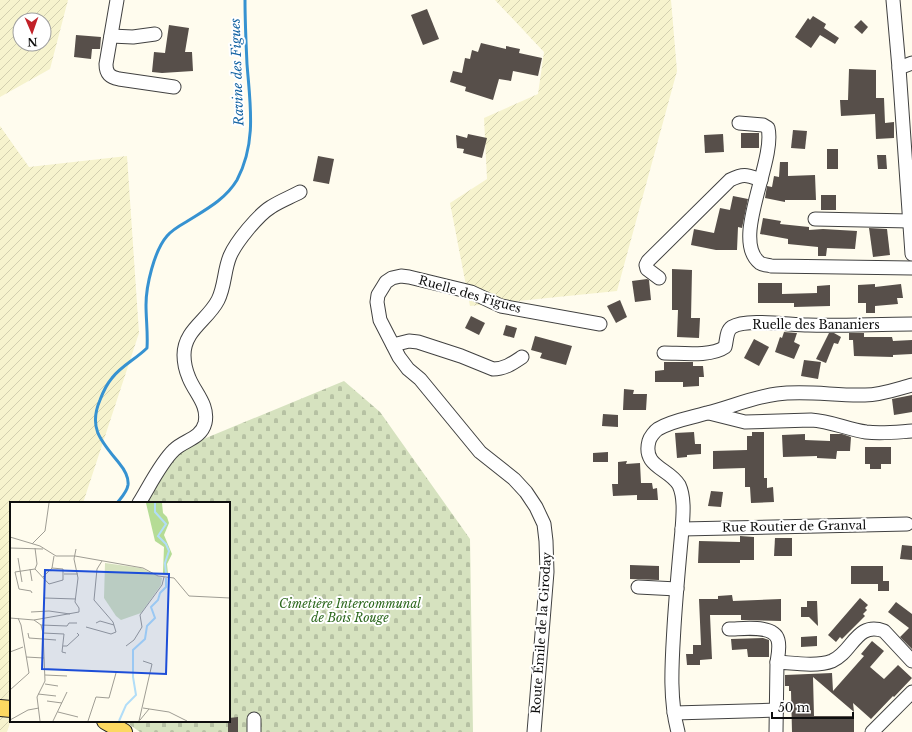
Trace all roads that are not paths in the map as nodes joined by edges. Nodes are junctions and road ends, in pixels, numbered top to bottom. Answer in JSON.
{"nodes":[{"id":1,"x":117,"y":0,"type":"edge"},
{"id":2,"x":893,"y":0,"type":"edge"},
{"id":3,"x":155,"y":34,"type":"dead end"},
{"id":4,"x":111,"y":36,"type":"junction"},
{"id":5,"x":912,"y":63,"type":"edge"},
{"id":6,"x":904,"y":77,"type":"edge"},
{"id":7,"x":174,"y":87,"type":"dead end"},
{"id":8,"x":739,"y":123,"type":"dead end"},
{"id":9,"x":761,"y":180,"type":"junction"},
{"id":10,"x":300,"y":192,"type":"dead end"},
{"id":11,"x":815,"y":219,"type":"dead end"},
{"id":12,"x":911,"y":225,"type":"edge"},
{"id":13,"x":912,"y":254,"type":"edge"},
{"id":14,"x":912,"y":268,"type":"edge"},
{"id":15,"x":659,"y":278,"type":"dead end"},
{"id":16,"x":600,"y":324,"type":"dead end"},
{"id":17,"x":912,"y":324,"type":"edge"},
{"id":18,"x":393,"y":345,"type":"junction"},
{"id":19,"x":664,"y":353,"type":"dead end"},
{"id":20,"x":522,"y":356,"type":"dead end"},
{"id":21,"x":912,"y":385,"type":"edge"},
{"id":22,"x":708,"y":413,"type":"junction"},
{"id":23,"x":912,"y":431,"type":"edge"},
{"id":24,"x":140,"y":502,"type":"edge"},
{"id":25,"x":907,"y":524,"type":"dead end"},
{"id":26,"x":682,"y":529,"type":"junction"},
{"id":27,"x":638,"y":587,"type":"dead end"},
{"id":28,"x":677,"y":589,"type":"junction"},
{"id":29,"x":729,"y":629,"type":"dead end"},
{"id":30,"x":912,"y":661,"type":"edge"},
{"id":31,"x":777,"y":662,"type":"junction"},
{"id":32,"x":912,"y":692,"type":"edge"},
{"id":33,"x":0,"y":708,"type":"edge"},
{"id":34,"x":10,"y":709,"type":"edge"},
{"id":35,"x":777,"y":710,"type":"junction"},
{"id":36,"x":674,"y":713,"type":"junction"},
{"id":37,"x":254,"y":719,"type":"dead end"},
{"id":38,"x":107,"y":722,"type":"edge"},
{"id":39,"x":124,"y":732,"type":"edge"},
{"id":40,"x":254,"y":732,"type":"edge"},
{"id":41,"x":534,"y":732,"type":"edge"},
{"id":42,"x":678,"y":732,"type":"edge"},
{"id":43,"x":776,"y":732,"type":"edge"},
{"id":44,"x":872,"y":732,"type":"edge"}],
"edges":[{"from":1,"to":4,"type":"street"},
{"from":2,"to":6,"type":"street"},
{"from":3,"to":4,"type":"street"},
{"from":4,"to":7,"type":"street"},
{"from":5,"to":6,"type":"street"},
{"from":6,"to":12,"type":"street"},
{"from":8,"to":9,"type":"street"},
{"from":9,"to":14,"type":"street"},
{"from":9,"to":15,"type":"street"},
{"from":10,"to":24,"type":"street"},
{"from":11,"to":12,"type":"street"},
{"from":12,"to":13,"type":"street"},
{"from":16,"to":18,"type":"street","name":"Ruelle des Figues"},
{"from":17,"to":19,"type":"street","name":"Ruelle des Bananiers"},
{"from":18,"to":20,"type":"street"},
{"from":18,"to":41,"type":"street","name":"Route Émile de la Giroday"},
{"from":21,"to":22,"type":"street"},
{"from":22,"to":23,"type":"street"},
{"from":22,"to":26,"type":"street"},
{"from":25,"to":26,"type":"street","name":"Rue Routier de Granval"},
{"from":26,"to":28,"type":"street"},
{"from":27,"to":28,"type":"street"},
{"from":28,"to":36,"type":"street"},
{"from":29,"to":31,"type":"street"},
{"from":30,"to":31,"type":"street"},
{"from":31,"to":35,"type":"street"},
{"from":32,"to":44,"type":"street"},
{"from":33,"to":34,"type":"main road"},
{"from":35,"to":36,"type":"street"},
{"from":35,"to":43,"type":"street"},
{"from":36,"to":42,"type":"street"},
{"from":37,"to":40,"type":"street"},
{"from":38,"to":39,"type":"main road"}]}
